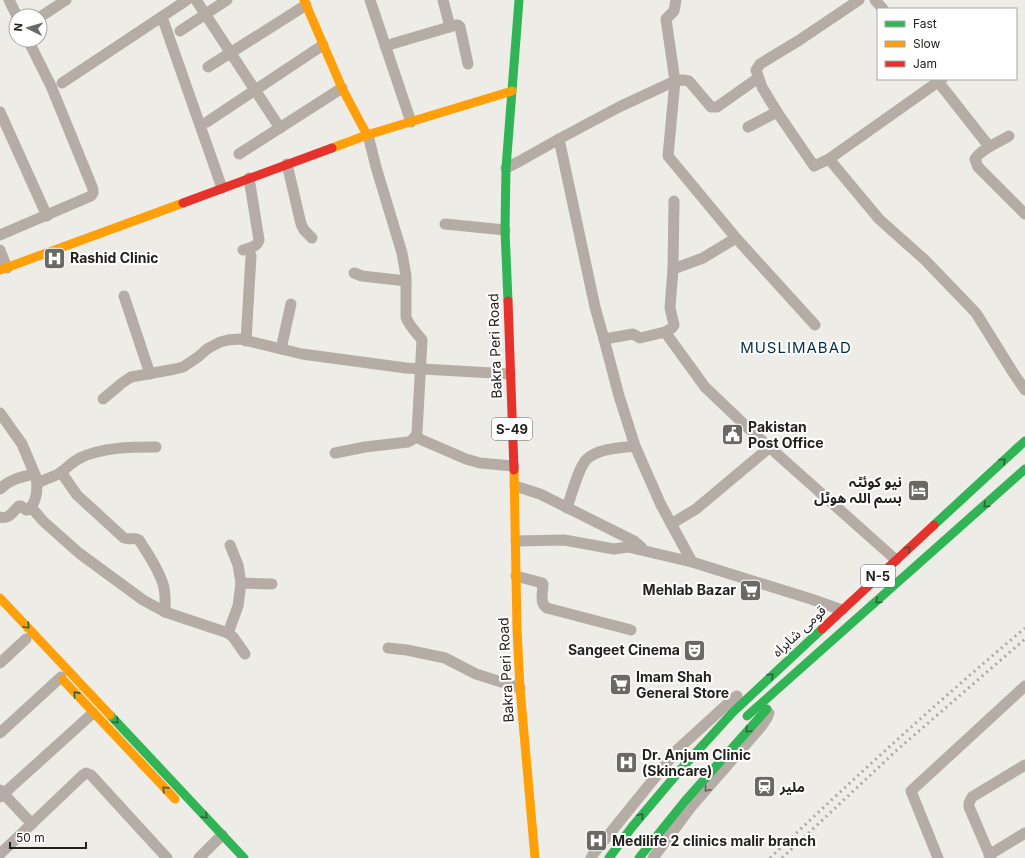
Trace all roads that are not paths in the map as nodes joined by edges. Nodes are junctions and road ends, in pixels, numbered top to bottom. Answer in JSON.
{"nodes":[{"id":1,"x":66,"y":0,"type":"edge"},
{"id":2,"x":187,"y":0,"type":"edge"},
{"id":3,"x":196,"y":0,"type":"edge"},
{"id":4,"x":227,"y":0,"type":"edge"},
{"id":5,"x":370,"y":0,"type":"edge"},
{"id":6,"x":443,"y":0,"type":"edge"},
{"id":7,"x":519,"y":0,"type":"edge"},
{"id":8,"x":676,"y":0,"type":"edge"},
{"id":9,"x":859,"y":0,"type":"edge"},
{"id":10,"x":875,"y":0,"type":"edge"},
{"id":11,"x":305,"y":2,"type":"edge"},
{"id":12,"x":882,"y":8,"type":"edge"},
{"id":13,"x":48,"y":12,"type":"edge"},
{"id":14,"x":205,"y":14,"type":"junction"},
{"id":15,"x":162,"y":17,"type":"junction"},
{"id":16,"x":450,"y":27,"type":"junction"},
{"id":17,"x":180,"y":31,"type":"dead end"},
{"id":18,"x":323,"y":45,"type":"junction"},
{"id":19,"x":385,"y":46,"type":"junction"},
{"id":20,"x":32,"y":48,"type":"edge"},
{"id":21,"x":231,"y":53,"type":"junction"},
{"id":22,"x":468,"y":64,"type":"dead end"},
{"id":23,"x":208,"y":67,"type":"dead end"},
{"id":24,"x":758,"y":78,"type":"junction"},
{"id":25,"x":939,"y":80,"type":"edge"},
{"id":26,"x":675,"y":81,"type":"junction"},
{"id":27,"x":62,"y":83,"type":"dead end"},
{"id":28,"x":342,"y":88,"type":"junction"},
{"id":29,"x":255,"y":90,"type":"junction"},
{"id":30,"x":512,"y":91,"type":"junction"},
{"id":31,"x":0,"y":112,"type":"edge"},
{"id":32,"x":777,"y":112,"type":"junction"},
{"id":33,"x":207,"y":122,"type":"dead end"},
{"id":34,"x":411,"y":122,"type":"junction"},
{"id":35,"x":748,"y":127,"type":"dead end"},
{"id":36,"x":280,"y":128,"type":"junction"},
{"id":37,"x":368,"y":135,"type":"junction"},
{"id":38,"x":1009,"y":136,"type":"dead end"},
{"id":39,"x":558,"y":139,"type":"junction"},
{"id":40,"x":988,"y":145,"type":"dead end"},
{"id":41,"x":239,"y":154,"type":"dead end"},
{"id":42,"x":830,"y":160,"type":"junction"},
{"id":43,"x":287,"y":164,"type":"junction"},
{"id":44,"x":506,"y":168,"type":"junction"},
{"id":45,"x":249,"y":178,"type":"junction"},
{"id":46,"x":222,"y":188,"type":"junction"},
{"id":47,"x":674,"y":201,"type":"dead end"},
{"id":48,"x":1025,"y":214,"type":"edge"},
{"id":49,"x":47,"y":216,"type":"junction"},
{"id":50,"x":445,"y":224,"type":"dead end"},
{"id":51,"x":505,"y":230,"type":"junction"},
{"id":52,"x":0,"y":236,"type":"edge"},
{"id":53,"x":312,"y":238,"type":"dead end"},
{"id":54,"x":736,"y":238,"type":"junction"},
{"id":55,"x":0,"y":250,"type":"edge"},
{"id":56,"x":4,"y":269,"type":"edge"},
{"id":57,"x":673,"y":269,"type":"junction"},
{"id":58,"x":354,"y":273,"type":"dead end"},
{"id":59,"x":406,"y":281,"type":"junction"},
{"id":60,"x":124,"y":296,"type":"dead end"},
{"id":61,"x":291,"y":304,"type":"dead end"},
{"id":62,"x":816,"y":325,"type":"dead end"},
{"id":63,"x":665,"y":332,"type":"junction"},
{"id":64,"x":604,"y":339,"type":"junction"},
{"id":65,"x":246,"y":341,"type":"junction"},
{"id":66,"x":281,"y":349,"type":"junction"},
{"id":67,"x":420,"y":369,"type":"junction"},
{"id":68,"x":150,"y":374,"type":"junction"},
{"id":69,"x":510,"y":374,"type":"junction"},
{"id":70,"x":1025,"y":390,"type":"edge"},
{"id":71,"x":103,"y":399,"type":"dead end"},
{"id":72,"x":0,"y":412,"type":"edge"},
{"id":73,"x":415,"y":437,"type":"junction"},
{"id":74,"x":1025,"y":441,"type":"edge"},
{"id":75,"x":635,"y":446,"type":"junction"},
{"id":76,"x":156,"y":447,"type":"dead end"},
{"id":77,"x":770,"y":448,"type":"junction"},
{"id":78,"x":335,"y":453,"type":"dead end"},
{"id":79,"x":514,"y":466,"type":"junction"},
{"id":80,"x":1025,"y":469,"type":"edge"},
{"id":81,"x":61,"y":472,"type":"junction"},
{"id":82,"x":36,"y":478,"type":"junction"},
{"id":83,"x":515,"y":486,"type":"junction"},
{"id":84,"x":0,"y":489,"type":"edge"},
{"id":85,"x":31,"y":507,"type":"junction"},
{"id":86,"x":567,"y":508,"type":"junction"},
{"id":87,"x":0,"y":517,"type":"edge"},
{"id":88,"x":671,"y":524,"type":"junction"},
{"id":89,"x":516,"y":541,"type":"junction"},
{"id":90,"x":230,"y":545,"type":"dead end"},
{"id":91,"x":645,"y":551,"type":"junction"},
{"id":92,"x":896,"y":560,"type":"junction"},
{"id":93,"x":692,"y":562,"type":"junction"},
{"id":94,"x":516,"y":576,"type":"junction"},
{"id":95,"x":241,"y":583,"type":"junction"},
{"id":96,"x":272,"y":584,"type":"dead end"},
{"id":97,"x":0,"y":598,"type":"edge"},
{"id":98,"x":842,"y":610,"type":"junction"},
{"id":99,"x":0,"y":611,"type":"edge"},
{"id":100,"x":165,"y":612,"type":"junction"},
{"id":101,"x":631,"y":630,"type":"dead end"},
{"id":102,"x":228,"y":633,"type":"junction"},
{"id":103,"x":23,"y":636,"type":"joint"},
{"id":104,"x":388,"y":648,"type":"dead end"},
{"id":105,"x":245,"y":654,"type":"dead end"},
{"id":106,"x":0,"y":663,"type":"edge"},
{"id":107,"x":58,"y":675,"type":"joint"},
{"id":108,"x":790,"y":678,"type":"junction"},
{"id":109,"x":1025,"y":686,"type":"edge"},
{"id":110,"x":520,"y":688,"type":"junction"},
{"id":111,"x":758,"y":688,"type":"junction"},
{"id":112,"x":772,"y":703,"type":"junction"},
{"id":113,"x":93,"y":713,"type":"junction"},
{"id":114,"x":741,"y":722,"type":"dead end"},
{"id":115,"x":0,"y":733,"type":"edge"},
{"id":116,"x":1025,"y":765,"type":"edge"},
{"id":117,"x":1,"y":794,"type":"edge"},
{"id":118,"x":182,"y":807,"type":"dead end"},
{"id":119,"x":32,"y":824,"type":"junction"},
{"id":120,"x":1025,"y":833,"type":"edge"},
{"id":121,"x":217,"y":840,"type":"junction"},
{"id":122,"x":0,"y":854,"type":"edge"},
{"id":123,"x":990,"y":856,"type":"edge"},
{"id":124,"x":167,"y":858,"type":"edge"},
{"id":125,"x":199,"y":858,"type":"edge"},
{"id":126,"x":244,"y":858,"type":"edge"},
{"id":127,"x":535,"y":858,"type":"edge"},
{"id":128,"x":591,"y":858,"type":"edge"},
{"id":129,"x":609,"y":858,"type":"edge"},
{"id":130,"x":639,"y":858,"type":"edge"},
{"id":131,"x":653,"y":858,"type":"edge"},
{"id":132,"x":938,"y":858,"type":"edge"}],
"edges":[{"from":1,"to":13,"type":"street"},
{"from":2,"to":15,"type":"street"},
{"from":3,"to":14,"type":"street"},
{"from":4,"to":14,"type":"street"},
{"from":5,"to":19,"type":"street"},
{"from":6,"to":16,"type":"street"},
{"from":7,"to":30,"type":"main road","name":"Bakra Peri Road","number":"S-49"},
{"from":8,"to":26,"type":"street"},
{"from":9,"to":24,"type":"street"},
{"from":10,"to":12,"type":"street"},
{"from":11,"to":18,"type":"main road"},
{"from":11,"to":21,"type":"street"},
{"from":14,"to":17,"type":"street"},
{"from":14,"to":21,"type":"street"},
{"from":15,"to":27,"type":"street"},
{"from":15,"to":46,"type":"street"},
{"from":16,"to":19,"type":"street"},
{"from":16,"to":22,"type":"street"},
{"from":18,"to":28,"type":"main road"},
{"from":18,"to":29,"type":"street"},
{"from":19,"to":34,"type":"street"},
{"from":20,"to":49,"type":"street"},
{"from":21,"to":23,"type":"street"},
{"from":21,"to":29,"type":"street"},
{"from":24,"to":26,"type":"street"},
{"from":24,"to":32,"type":"street"},
{"from":25,"to":40,"type":"street"},
{"from":25,"to":42,"type":"street"},
{"from":26,"to":39,"type":"street"},
{"from":26,"to":54,"type":"street"},
{"from":28,"to":36,"type":"street"},
{"from":28,"to":37,"type":"main road"},
{"from":29,"to":33,"type":"street"},
{"from":29,"to":36,"type":"street"},
{"from":30,"to":34,"type":"main road"},
{"from":30,"to":44,"type":"main road","name":"Bakra Peri Road","number":"S-49"},
{"from":31,"to":49,"type":"street"},
{"from":32,"to":35,"type":"street"},
{"from":32,"to":42,"type":"street"},
{"from":34,"to":37,"type":"main road"},
{"from":36,"to":41,"type":"street"},
{"from":37,"to":43,"type":"main road"},
{"from":37,"to":59,"type":"street"},
{"from":38,"to":48,"type":"street"},
{"from":39,"to":44,"type":"street"},
{"from":39,"to":64,"type":"street"},
{"from":42,"to":70,"type":"street"},
{"from":43,"to":45,"type":"main road"},
{"from":43,"to":53,"type":"street"},
{"from":44,"to":51,"type":"main road","name":"Bakra Peri Road","number":"S-49"},
{"from":45,"to":46,"type":"main road"},
{"from":45,"to":65,"type":"street"},
{"from":46,"to":56,"type":"main road"},
{"from":47,"to":57,"type":"street"},
{"from":49,"to":52,"type":"street"},
{"from":50,"to":51,"type":"street"},
{"from":51,"to":69,"type":"main road","name":"Bakra Peri Road","number":"S-49"},
{"from":54,"to":57,"type":"street"},
{"from":54,"to":62,"type":"street"},
{"from":55,"to":56,"type":"street"},
{"from":57,"to":63,"type":"street"},
{"from":58,"to":59,"type":"street"},
{"from":59,"to":67,"type":"street"},
{"from":60,"to":68,"type":"street"},
{"from":61,"to":66,"type":"street"},
{"from":63,"to":64,"type":"street"},
{"from":63,"to":77,"type":"street"},
{"from":64,"to":75,"type":"street"},
{"from":65,"to":66,"type":"street"},
{"from":65,"to":68,"type":"street"},
{"from":66,"to":67,"type":"street"},
{"from":67,"to":69,"type":"street"},
{"from":67,"to":73,"type":"street"},
{"from":68,"to":71,"type":"street"},
{"from":69,"to":79,"type":"main road","name":"Bakra Peri Road","number":"S-49"},
{"from":72,"to":82,"type":"street"},
{"from":73,"to":78,"type":"street"},
{"from":73,"to":79,"type":"street"},
{"from":92,"to":74,"type":"main road","name":"قومی شاہراہ","number":"N-5","one_way":true},
{"from":75,"to":86,"type":"street"},
{"from":75,"to":88,"type":"street"},
{"from":76,"to":81,"type":"street"},
{"from":77,"to":88,"type":"street"},
{"from":77,"to":92,"type":"street"},
{"from":79,"to":83,"type":"main road","name":"Bakra Peri Road","number":"S-49"},
{"from":80,"to":108,"type":"main road","name":"قومی شاہراہ","number":"N-5","one_way":true},
{"from":81,"to":82,"type":"street"},
{"from":81,"to":100,"type":"street"},
{"from":82,"to":84,"type":"street"},
{"from":82,"to":85,"type":"street"},
{"from":83,"to":86,"type":"street"},
{"from":83,"to":89,"type":"main road","name":"Bakra Peri Road","number":"S-49"},
{"from":85,"to":87,"type":"street"},
{"from":85,"to":100,"type":"street"},
{"from":86,"to":91,"type":"street"},
{"from":88,"to":93,"type":"street"},
{"from":89,"to":91,"type":"street"},
{"from":89,"to":94,"type":"main road","name":"Bakra Peri Road","number":"S-49"},
{"from":90,"to":95,"type":"street"},
{"from":91,"to":93,"type":"street"},
{"from":92,"to":98,"type":"main road","name":"قومی شاہراہ","number":"N-5"},
{"from":93,"to":98,"type":"street"},
{"from":94,"to":101,"type":"street"},
{"from":94,"to":110,"type":"main road","name":"Bakra Peri Road","number":"S-49"},
{"from":95,"to":96,"type":"street"},
{"from":95,"to":102,"type":"street"},
{"from":97,"to":121,"type":"main road","one_way":true},
{"from":111,"to":98,"type":"main road","name":"قومی شاہراہ","number":"N-5","one_way":true},
{"from":99,"to":103,"type":"main road"},
{"from":100,"to":102,"type":"street"},
{"from":102,"to":105,"type":"street"},
{"from":103,"to":106,"type":"street"},
{"from":104,"to":110,"type":"street"},
{"from":113,"to":107,"type":"main road","one_way":true},
{"from":107,"to":115,"type":"street"},
{"from":108,"to":112,"type":"main road"},
{"from":108,"to":114,"type":"main road","name":"قومی شاہراہ","number":"N-5"},
{"from":109,"to":132,"type":"street"},
{"from":110,"to":127,"type":"main road","name":"Bakra Peri Road","number":"S-49"},
{"from":111,"to":128,"type":"street"},
{"from":129,"to":111,"type":"main road","name":"قومی شاہراہ","number":"N-5","one_way":true},
{"from":112,"to":130,"type":"main road","one_way":true},
{"from":112,"to":131,"type":"street","one_way":true},
{"from":113,"to":117,"type":"street"},
{"from":118,"to":113,"type":"main road","one_way":true},
{"from":116,"to":123,"type":"street"},
{"from":117,"to":119,"type":"street"},
{"from":119,"to":122,"type":"street"},
{"from":119,"to":124,"type":"street"},
{"from":120,"to":123,"type":"street"},
{"from":121,"to":125,"type":"street"},
{"from":121,"to":126,"type":"main road"}]}
